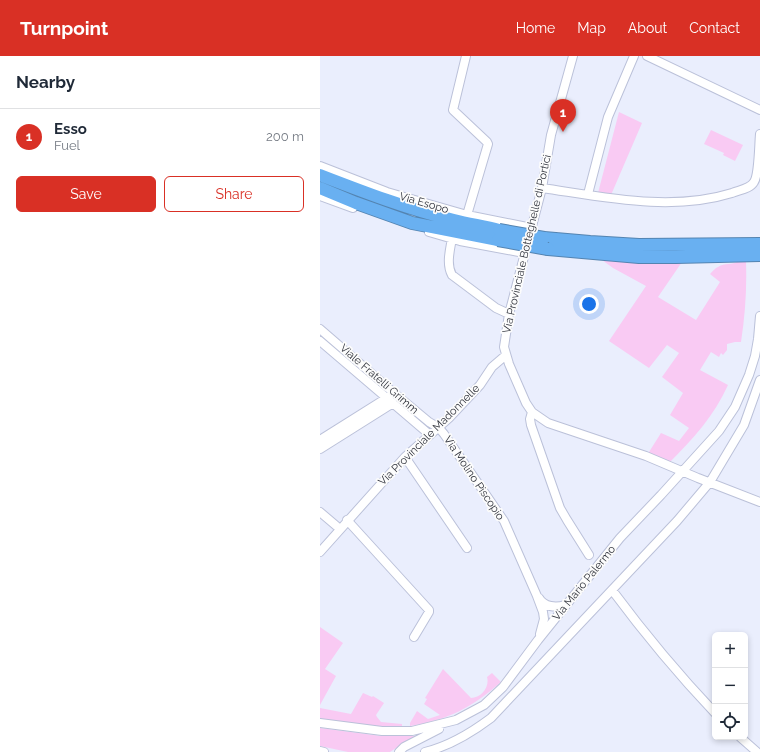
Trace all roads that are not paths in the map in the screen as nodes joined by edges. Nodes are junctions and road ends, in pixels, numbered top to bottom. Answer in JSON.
{"nodes":[{"id":1,"x":466,"y":56,"type":"edge"},
{"id":2,"x":573,"y":56,"type":"edge"},
{"id":3,"x":634,"y":56,"type":"edge"},
{"id":4,"x":646,"y":56,"type":"edge"},
{"id":5,"x":760,"y":110,"type":"edge"},
{"id":6,"x":760,"y":134,"type":"edge"},
{"id":7,"x":320,"y":166,"type":"edge"},
{"id":8,"x":320,"y":175,"type":"edge"},
{"id":9,"x":320,"y":188,"type":"edge"},
{"id":10,"x":542,"y":188,"type":"junction"},
{"id":11,"x":588,"y":194,"type":"junction"},
{"id":12,"x":320,"y":196,"type":"edge"},
{"id":13,"x":467,"y":215,"type":"junction"},
{"id":14,"x":532,"y":228,"type":"junction"},
{"id":15,"x":452,"y":238,"type":"junction"},
{"id":16,"x":760,"y":244,"type":"edge"},
{"id":17,"x":524,"y":253,"type":"junction"},
{"id":18,"x":760,"y":255,"type":"edge"},
{"id":19,"x":509,"y":314,"type":"junction"},
{"id":20,"x":760,"y":316,"type":"edge"},
{"id":21,"x":320,"y":328,"type":"edge"},
{"id":22,"x":320,"y":341,"type":"edge"},
{"id":23,"x":506,"y":355,"type":"junction"},
{"id":24,"x":760,"y":380,"type":"edge"},
{"id":25,"x":391,"y":398,"type":"junction"},
{"id":26,"x":532,"y":412,"type":"junction"},
{"id":27,"x":439,"y":428,"type":"junction"},
{"id":28,"x":430,"y":434,"type":"junction"},
{"id":29,"x":320,"y":440,"type":"edge"},
{"id":30,"x":320,"y":449,"type":"edge"},
{"id":31,"x":405,"y":457,"type":"junction"},
{"id":32,"x":682,"y":471,"type":"junction"},
{"id":33,"x":710,"y":482,"type":"junction"},
{"id":34,"x":760,"y":502,"type":"edge"},
{"id":35,"x":320,"y":512,"type":"edge"},
{"id":36,"x":348,"y":520,"type":"junction"},
{"id":37,"x":340,"y":529,"type":"junction"},
{"id":38,"x":467,"y":548,"type":"dead end"},
{"id":39,"x":320,"y":552,"type":"edge"},
{"id":40,"x":589,"y":555,"type":"dead end"},
{"id":41,"x":612,"y":590,"type":"junction"},
{"id":42,"x":537,"y":596,"type":"junction"},
{"id":43,"x":566,"y":605,"type":"junction"},
{"id":44,"x":414,"y":637,"type":"dead end"},
{"id":45,"x":538,"y":640,"type":"junction"},
{"id":46,"x":712,"y":710,"type":"edge"},
{"id":47,"x":456,"y":720,"type":"junction"},
{"id":48,"x":320,"y":723,"type":"edge"},
{"id":49,"x":743,"y":740,"type":"edge"},
{"id":50,"x":320,"y":751,"type":"edge"},
{"id":51,"x":324,"y":752,"type":"edge"},
{"id":52,"x":398,"y":752,"type":"edge"},
{"id":53,"x":425,"y":752,"type":"edge"},
{"id":54,"x":757,"y":752,"type":"edge"}],
"edges":[{"from":1,"to":13,"type":"street"},
{"from":2,"to":10,"type":"street","name":"Via Provinciale Botteghelle di Portici"},
{"from":3,"to":11,"type":"street"},
{"from":4,"to":5,"type":"street"},
{"from":6,"to":11,"type":"street"},
{"from":7,"to":13,"type":"street","name":"Via Esopo"},
{"from":8,"to":16,"type":"highway","bridge":true},
{"from":9,"to":18,"type":"highway","bridge":true},
{"from":10,"to":11,"type":"street"},
{"from":10,"to":14,"type":"street","name":"Via Provinciale Botteghelle di Portici"},
{"from":12,"to":15,"type":"street"},
{"from":13,"to":14,"type":"street","name":"Via Esopo"},
{"from":14,"to":17,"type":"street","name":"Via Provinciale Botteghelle di Portici"},
{"from":15,"to":17,"type":"street"},
{"from":15,"to":19,"type":"street"},
{"from":17,"to":19,"type":"street","name":"Via Provinciale Botteghelle di Portici"},
{"from":19,"to":23,"type":"street","name":"Via Provinciale Botteghelle di Portici"},
{"from":20,"to":32,"type":"street","name":"Via Mario Palermo"},
{"from":21,"to":25,"type":"street","name":"Viale Fratelli Grimm"},
{"from":22,"to":25,"type":"street","name":"Viale Fratelli Grimm"},
{"from":23,"to":26,"type":"street","name":"Via Provinciale Botteghelle di Portici"},
{"from":23,"to":27,"type":"street","name":"Via Provinciale Madonnelle"},
{"from":24,"to":33,"type":"street","name":"Via Mario Palermo"},
{"from":25,"to":27,"type":"street","name":"Viale Fratelli Grimm"},
{"from":25,"to":28,"type":"street","name":"Viale Fratelli Grimm"},
{"from":25,"to":29,"type":"street"},
{"from":25,"to":30,"type":"street"},
{"from":26,"to":32,"type":"street","name":"Via Provinciale Botteghelle di Portici"},
{"from":26,"to":40,"type":"street"},
{"from":27,"to":28,"type":"street","name":"Via Provinciale Madonnelle"},
{"from":27,"to":42,"type":"street","name":"Via Molino Piscopio"},
{"from":28,"to":31,"type":"street","name":"Via Provinciale Madonnelle"},
{"from":31,"to":36,"type":"street","name":"Via Provinciale Madonnelle"},
{"from":31,"to":38,"type":"street"},
{"from":32,"to":33,"type":"street","name":"Via Provinciale Botteghelle di Portici"},
{"from":32,"to":43,"type":"street","name":"Via Mario Palermo"},
{"from":33,"to":34,"type":"street","name":"Via Provinciale Botteghelle di Portici"},
{"from":33,"to":41,"type":"street","name":"Via Mario Palermo"},
{"from":35,"to":37,"type":"street"},
{"from":36,"to":37,"type":"street","name":"Via Provinciale Madonnelle"},
{"from":36,"to":44,"type":"street"},
{"from":37,"to":39,"type":"street","name":"Via Provinciale Madonnelle"},
{"from":41,"to":46,"type":"street"},
{"from":41,"to":53,"type":"street","name":"Via Mario Palermo"},
{"from":42,"to":43,"type":"street"},
{"from":42,"to":45,"type":"street","name":"Via Molino Piscopio"},
{"from":43,"to":45,"type":"street","name":"Via Mario Palermo"},
{"from":45,"to":47,"type":"street","name":"Via Mario Palermo"},
{"from":47,"to":48,"type":"street","name":"Via Mario Palermo"},
{"from":47,"to":52,"type":"street"},
{"from":49,"to":54,"type":"street"},
{"from":50,"to":51,"type":"street"}]}
